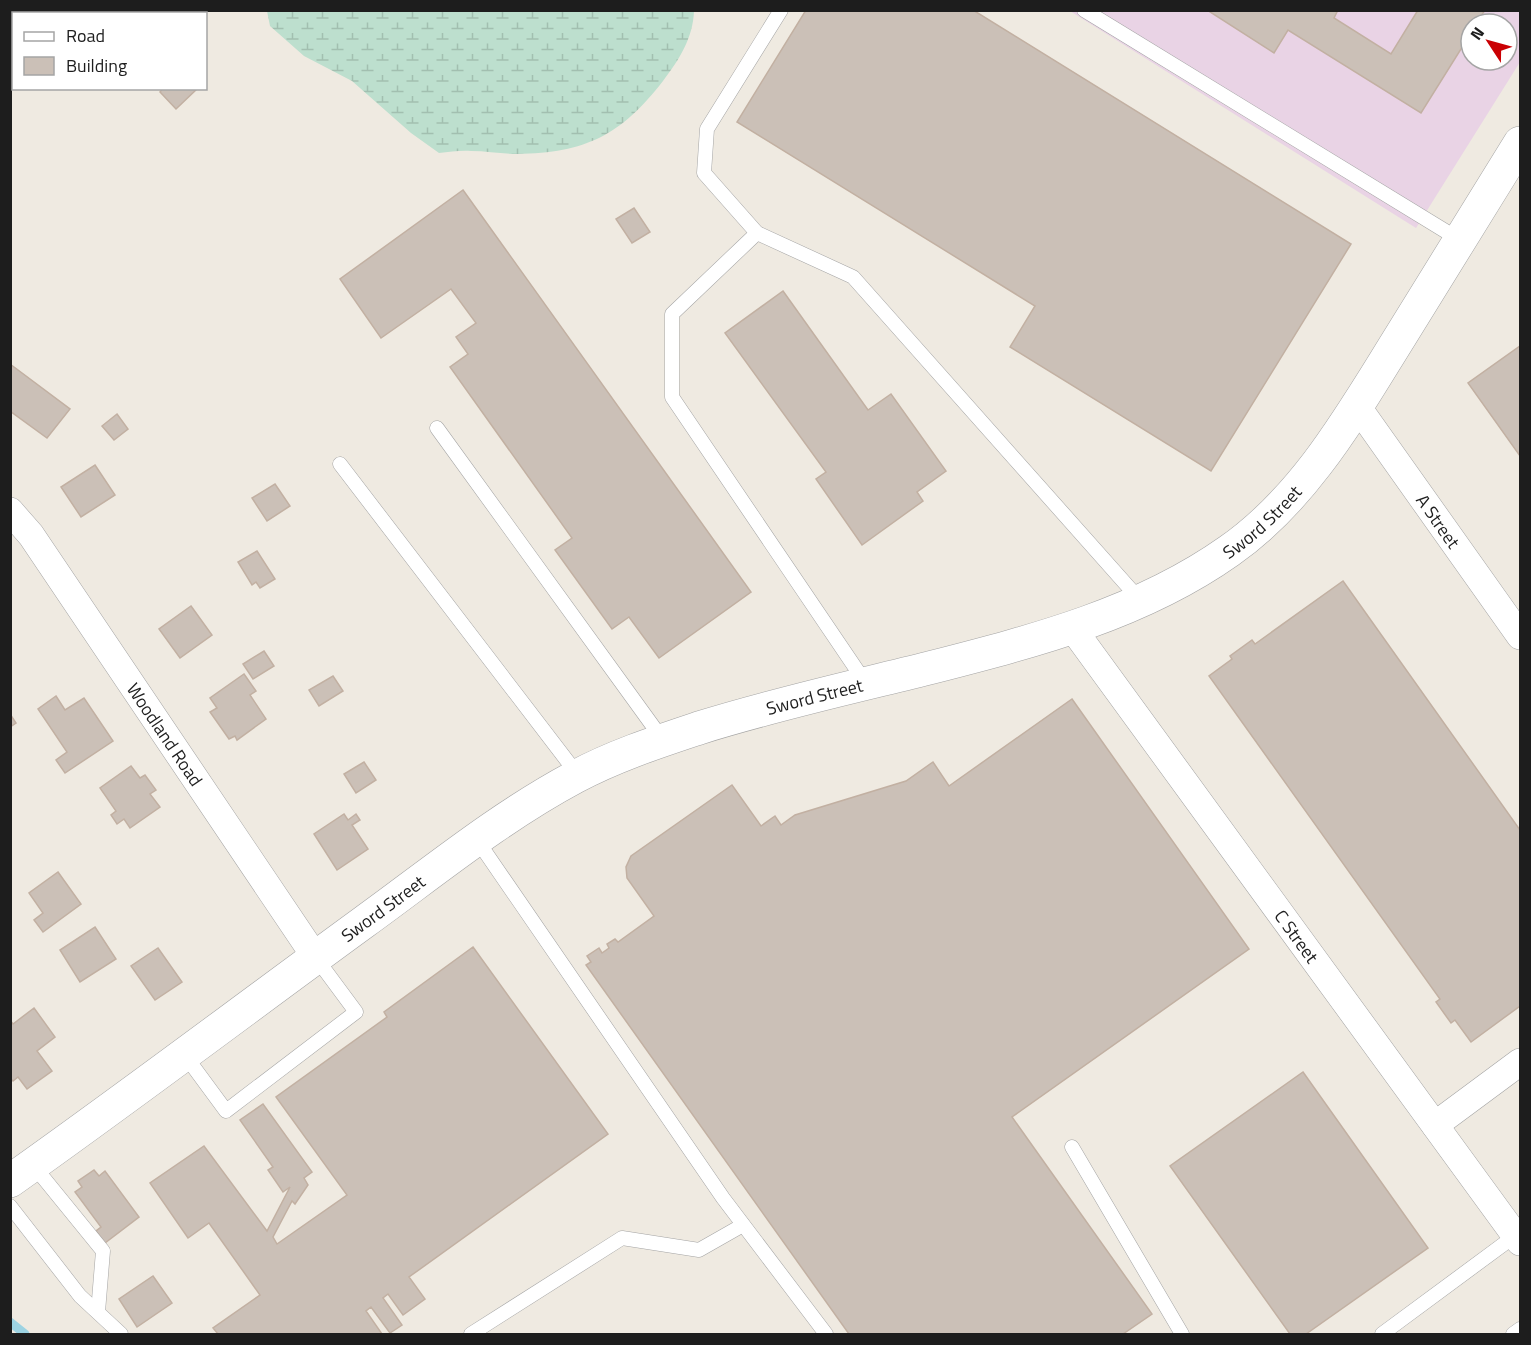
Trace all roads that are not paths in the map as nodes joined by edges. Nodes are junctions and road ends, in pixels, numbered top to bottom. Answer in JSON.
{"nodes":[{"id":1,"x":781,"y":10,"type":"edge"},
{"id":2,"x":1084,"y":10,"type":"edge"},
{"id":3,"x":1521,"y":143,"type":"edge"},
{"id":4,"x":757,"y":233,"type":"junction"},
{"id":5,"x":1460,"y":240,"type":"junction"},
{"id":6,"x":1357,"y":406,"type":"junction"},
{"id":7,"x":437,"y":428,"type":"dead end"},
{"id":8,"x":340,"y":464,"type":"dead end"},
{"id":9,"x":10,"y":511,"type":"edge"},
{"id":10,"x":1141,"y":601,"type":"junction"},
{"id":11,"x":1073,"y":629,"type":"junction"},
{"id":12,"x":1521,"y":636,"type":"edge"},
{"id":13,"x":867,"y":684,"type":"junction"},
{"id":14,"x":663,"y":740,"type":"junction"},
{"id":15,"x":578,"y":775,"type":"junction"},
{"id":16,"x":477,"y":840,"type":"junction"},
{"id":17,"x":316,"y":958,"type":"junction"},
{"id":18,"x":184,"y":1054,"type":"junction"},
{"id":19,"x":1521,"y":1062,"type":"edge"},
{"id":20,"x":1435,"y":1125,"type":"junction"},
{"id":21,"x":1072,"y":1147,"type":"dead end"},
{"id":22,"x":22,"y":1173,"type":"edge"},
{"id":23,"x":10,"y":1206,"type":"edge"},
{"id":24,"x":743,"y":1225,"type":"junction"},
{"id":25,"x":1518,"y":1238,"type":"edge"},
{"id":26,"x":98,"y":1312,"type":"junction"},
{"id":27,"x":1521,"y":1329,"type":"edge"},
{"id":28,"x":121,"y":1335,"type":"edge"},
{"id":29,"x":471,"y":1335,"type":"edge"},
{"id":30,"x":826,"y":1335,"type":"edge"},
{"id":31,"x":1182,"y":1335,"type":"edge"},
{"id":32,"x":1382,"y":1335,"type":"edge"},
{"id":33,"x":1514,"y":1335,"type":"edge"}],
"edges":[{"from":1,"to":4,"type":"lane"},
{"from":2,"to":5,"type":"lane"},
{"from":3,"to":5,"type":"street","name":"Sword Street"},
{"from":4,"to":10,"type":"lane"},
{"from":4,"to":13,"type":"lane"},
{"from":5,"to":6,"type":"street","name":"Sword Street"},
{"from":6,"to":10,"type":"street","name":"Sword Street"},
{"from":6,"to":12,"type":"street","name":"A Street"},
{"from":7,"to":14,"type":"lane"},
{"from":8,"to":15,"type":"lane"},
{"from":9,"to":17,"type":"street","name":"Woodland Road"},
{"from":10,"to":11,"type":"street","name":"Sword Street"},
{"from":11,"to":13,"type":"street","name":"Sword Street"},
{"from":11,"to":20,"type":"street","name":"C Street"},
{"from":13,"to":14,"type":"street","name":"Sword Street"},
{"from":14,"to":15,"type":"street","name":"Sword Street"},
{"from":15,"to":16,"type":"street","name":"Sword Street"},
{"from":16,"to":17,"type":"street","name":"Sword Street"},
{"from":16,"to":24,"type":"lane"},
{"from":17,"to":18,"type":"street","name":"Sword Street"},
{"from":17,"to":18,"type":"lane"},
{"from":18,"to":22,"type":"street","name":"Sword Street"},
{"from":19,"to":20,"type":"street"},
{"from":20,"to":25,"type":"street","name":"C Street"},
{"from":21,"to":31,"type":"lane"},
{"from":22,"to":26,"type":"lane"},
{"from":23,"to":26,"type":"lane"},
{"from":24,"to":29,"type":"lane"},
{"from":24,"to":30,"type":"lane"},
{"from":25,"to":32,"type":"lane"},
{"from":26,"to":28,"type":"lane"},
{"from":27,"to":33,"type":"lane"}]}
